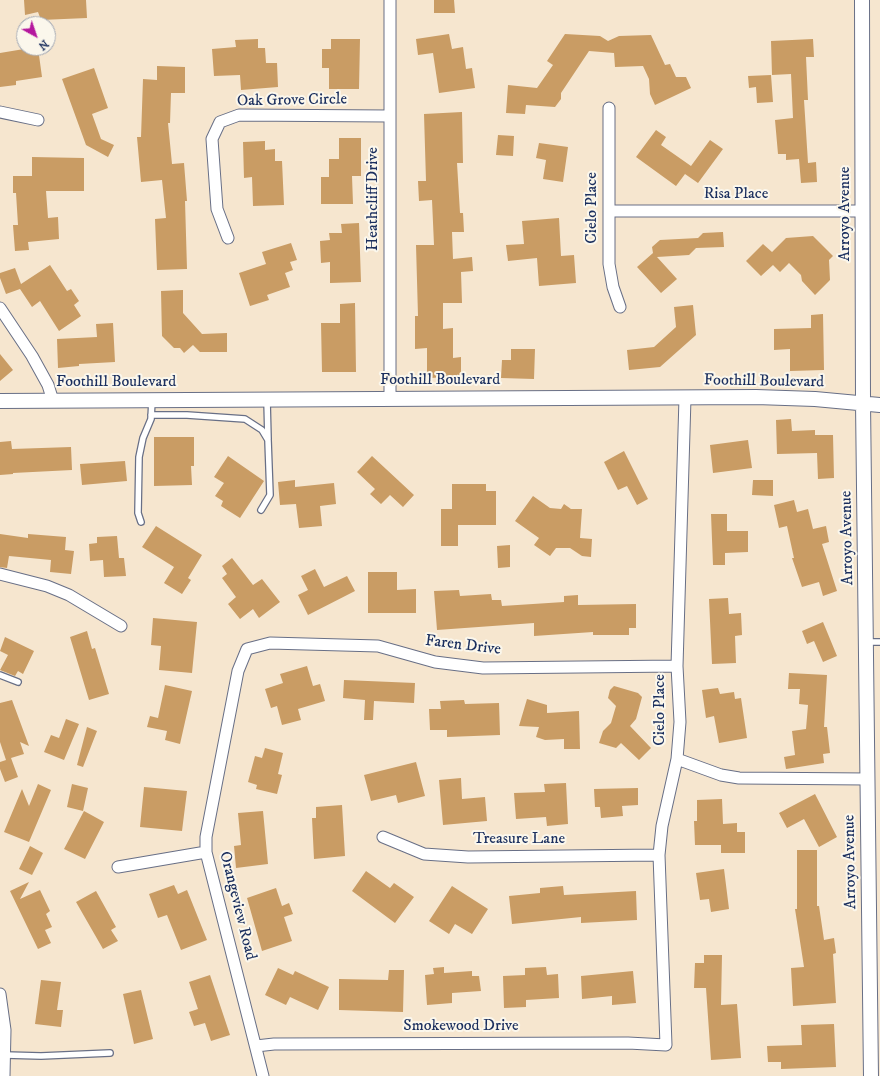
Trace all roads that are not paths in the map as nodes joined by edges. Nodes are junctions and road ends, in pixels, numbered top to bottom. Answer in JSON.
{"nodes":[{"id":1,"x":390,"y":0,"type":"edge"},
{"id":2,"x":862,"y":0,"type":"edge"},
{"id":3,"x":609,"y":108,"type":"dead end"},
{"id":4,"x":0,"y":112,"type":"edge"},
{"id":5,"x":390,"y":116,"type":"junction"},
{"id":6,"x":38,"y":120,"type":"dead end"},
{"id":7,"x":609,"y":211,"type":"junction"},
{"id":8,"x":862,"y":211,"type":"junction"},
{"id":9,"x":228,"y":238,"type":"dead end"},
{"id":10,"x":620,"y":307,"type":"dead end"},
{"id":11,"x":0,"y":308,"type":"edge"},
{"id":12,"x":390,"y":398,"type":"junction"},
{"id":13,"x":685,"y":398,"type":"junction"},
{"id":14,"x":267,"y":399,"type":"junction"},
{"id":15,"x":152,"y":400,"type":"junction"},
{"id":16,"x":0,"y":401,"type":"edge"},
{"id":17,"x":53,"y":401,"type":"junction"},
{"id":18,"x":864,"y":403,"type":"junction"},
{"id":19,"x":880,"y":405,"type":"edge"},
{"id":20,"x":151,"y":415,"type":"junction"},
{"id":21,"x":268,"y":440,"type":"junction"},
{"id":22,"x":261,"y":510,"type":"dead end"},
{"id":23,"x":141,"y":522,"type":"dead end"},
{"id":24,"x":0,"y":574,"type":"edge"},
{"id":25,"x":121,"y":626,"type":"dead end"},
{"id":26,"x":866,"y":642,"type":"junction"},
{"id":27,"x":880,"y":642,"type":"edge"},
{"id":28,"x":247,"y":649,"type":"joint"},
{"id":29,"x":677,"y":666,"type":"junction"},
{"id":30,"x":0,"y":675,"type":"edge"},
{"id":31,"x":18,"y":682,"type":"dead end"},
{"id":32,"x":677,"y":759,"type":"junction"},
{"id":33,"x":867,"y":779,"type":"junction"},
{"id":34,"x":383,"y":837,"type":"dead end"},
{"id":35,"x":206,"y":852,"type":"junction"},
{"id":36,"x":659,"y":855,"type":"junction"},
{"id":37,"x":118,"y":867,"type":"dead end"},
{"id":38,"x":0,"y":994,"type":"edge"},
{"id":39,"x":875,"y":1003,"type":"edge"},
{"id":40,"x":666,"y":1045,"type":"joint"},
{"id":41,"x":256,"y":1046,"type":"junction"},
{"id":42,"x":110,"y":1053,"type":"dead end"},
{"id":43,"x":5,"y":1055,"type":"junction"},
{"id":44,"x":4,"y":1076,"type":"edge"},
{"id":45,"x":263,"y":1076,"type":"edge"},
{"id":46,"x":871,"y":1076,"type":"edge"}],
"edges":[{"from":1,"to":5,"type":"street","name":"Heathcliff Drive"},
{"from":2,"to":8,"type":"street","name":"Arroyo Avenue"},
{"from":3,"to":7,"type":"street","name":"Cielo Place"},
{"from":4,"to":6,"type":"street"},
{"from":5,"to":9,"type":"street","name":"Oak Grove Circle"},
{"from":5,"to":12,"type":"street","name":"Heathcliff Drive"},
{"from":7,"to":8,"type":"street","name":"Risa Place"},
{"from":7,"to":10,"type":"street","name":"Cielo Place"},
{"from":8,"to":18,"type":"street","name":"Arroyo Avenue"},
{"from":11,"to":17,"type":"street"},
{"from":12,"to":13,"type":"street","name":"Foothill Boulevard"},
{"from":12,"to":14,"type":"street","name":"Foothill Boulevard"},
{"from":13,"to":18,"type":"street","name":"Foothill Boulevard"},
{"from":13,"to":29,"type":"street","name":"Cielo Place"},
{"from":14,"to":15,"type":"street","name":"Foothill Boulevard"},
{"from":14,"to":21,"type":"lane"},
{"from":15,"to":17,"type":"street","name":"Foothill Boulevard"},
{"from":15,"to":20,"type":"lane"},
{"from":16,"to":17,"type":"street","name":"Foothill Boulevard"},
{"from":18,"to":19,"type":"street","name":"Foothill Boulevard"},
{"from":18,"to":26,"type":"street","name":"Arroyo Avenue"},
{"from":20,"to":21,"type":"lane"},
{"from":20,"to":23,"type":"lane"},
{"from":21,"to":22,"type":"lane"},
{"from":24,"to":25,"type":"street"},
{"from":26,"to":27,"type":"lane"},
{"from":26,"to":33,"type":"street","name":"Arroyo Avenue"},
{"from":28,"to":29,"type":"street","name":"Faren Drive"},
{"from":28,"to":35,"type":"street","name":"Orangeview Road"},
{"from":29,"to":32,"type":"street","name":"Cielo Place"},
{"from":30,"to":31,"type":"lane"},
{"from":32,"to":33,"type":"street"},
{"from":32,"to":36,"type":"street","name":"Cielo Place"},
{"from":33,"to":39,"type":"street","name":"Arroyo Avenue"},
{"from":34,"to":36,"type":"street","name":"Treasure Lane"},
{"from":35,"to":37,"type":"street"},
{"from":35,"to":41,"type":"street","name":"Orangeview Road"},
{"from":36,"to":40,"type":"street","name":"Cielo Place"},
{"from":38,"to":43,"type":"street"},
{"from":39,"to":46,"type":"street","name":"Arroyo Avenue"},
{"from":40,"to":41,"type":"street","name":"Smokewood Drive"},
{"from":41,"to":45,"type":"street","name":"Orangeview Road"},
{"from":42,"to":43,"type":"lane"},
{"from":43,"to":44,"type":"street"}]}
